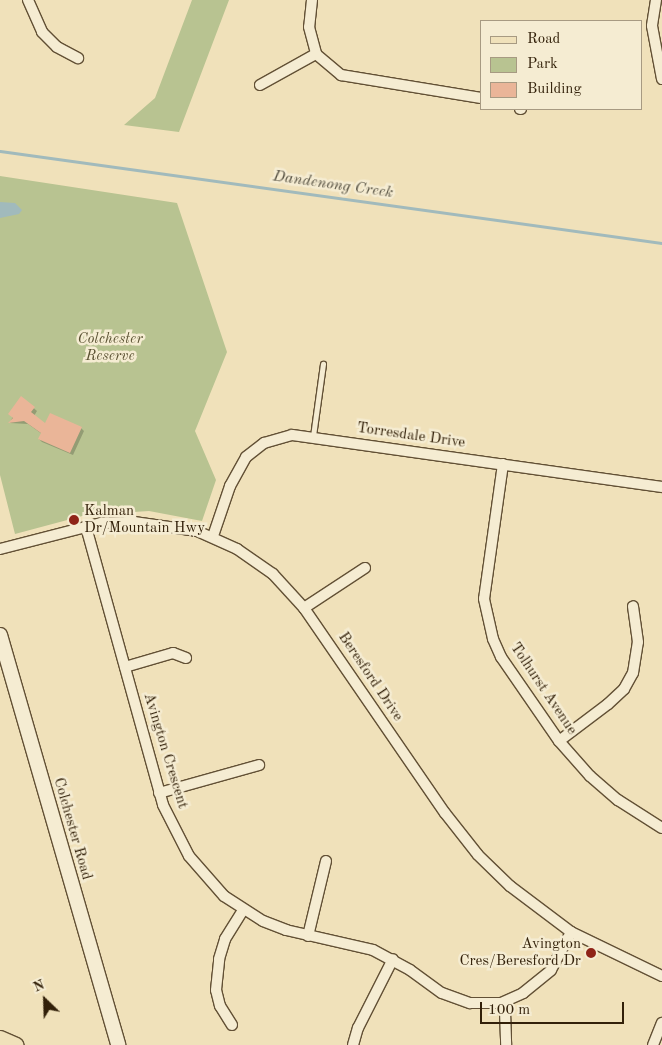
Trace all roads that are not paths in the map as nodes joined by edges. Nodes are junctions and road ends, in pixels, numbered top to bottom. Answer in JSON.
{"nodes":[{"id":1,"x":28,"y":0,"type":"edge"},
{"id":2,"x":312,"y":0,"type":"edge"},
{"id":3,"x":656,"y":0,"type":"edge"},
{"id":4,"x":316,"y":54,"type":"junction"},
{"id":5,"x":78,"y":58,"type":"dead end"},
{"id":6,"x":662,"y":79,"type":"edge"},
{"id":7,"x":260,"y":85,"type":"dead end"},
{"id":8,"x":480,"y":98,"type":"edge"},
{"id":9,"x":324,"y":364,"type":"dead end"},
{"id":10,"x":313,"y":436,"type":"junction"},
{"id":11,"x":503,"y":464,"type":"junction"},
{"id":12,"x":662,"y":487,"type":"edge"},
{"id":13,"x":86,"y":527,"type":"junction"},
{"id":14,"x":212,"y":536,"type":"junction"},
{"id":15,"x":0,"y":549,"type":"edge"},
{"id":16,"x":365,"y":568,"type":"dead end"},
{"id":17,"x":633,"y":606,"type":"dead end"},
{"id":18,"x":304,"y":608,"type":"junction"},
{"id":19,"x":0,"y":635,"type":"edge"},
{"id":20,"x":186,"y":658,"type":"dead end"},
{"id":21,"x":125,"y":667,"type":"junction"},
{"id":22,"x":559,"y":741,"type":"junction"},
{"id":23,"x":260,"y":765,"type":"dead end"},
{"id":24,"x":159,"y":793,"type":"junction"},
{"id":25,"x":662,"y":828,"type":"edge"},
{"id":26,"x":326,"y":861,"type":"dead end"},
{"id":27,"x":243,"y":910,"type":"junction"},
{"id":28,"x":571,"y":932,"type":"junction"},
{"id":29,"x":308,"y":936,"type":"junction"},
{"id":30,"x":393,"y":959,"type":"junction"},
{"id":31,"x":662,"y":976,"type":"edge"},
{"id":32,"x":501,"y":1003,"type":"junction"},
{"id":33,"x":662,"y":1023,"type":"edge"},
{"id":34,"x":232,"y":1025,"type":"dead end"},
{"id":35,"x":0,"y":1038,"type":"edge"},
{"id":36,"x":113,"y":1038,"type":"edge"},
{"id":37,"x":16,"y":1045,"type":"edge"},
{"id":38,"x":118,"y":1045,"type":"edge"},
{"id":39,"x":354,"y":1045,"type":"edge"},
{"id":40,"x":506,"y":1045,"type":"edge"},
{"id":41,"x":652,"y":1045,"type":"edge"}],
"edges":[{"from":1,"to":5,"type":"street"},
{"from":2,"to":4,"type":"street"},
{"from":3,"to":6,"type":"street"},
{"from":4,"to":7,"type":"street"},
{"from":4,"to":8,"type":"street"},
{"from":9,"to":10,"type":"lane"},
{"from":10,"to":11,"type":"street","name":"Torresdale Drive"},
{"from":10,"to":14,"type":"street","name":"Torresdale Drive"},
{"from":11,"to":12,"type":"street","name":"Torresdale Drive"},
{"from":11,"to":22,"type":"street","name":"Tolhurst Avenue"},
{"from":13,"to":14,"type":"street","name":"Beresford Drive"},
{"from":13,"to":15,"type":"street","name":"Beresford Drive"},
{"from":13,"to":21,"type":"street","name":"Avington Crescent"},
{"from":14,"to":18,"type":"street","name":"Beresford Drive"},
{"from":16,"to":18,"type":"street"},
{"from":17,"to":22,"type":"street"},
{"from":18,"to":28,"type":"street","name":"Beresford Drive"},
{"from":19,"to":36,"type":"main road","name":"Colchester Road"},
{"from":20,"to":21,"type":"street"},
{"from":21,"to":24,"type":"street","name":"Avington Crescent"},
{"from":22,"to":25,"type":"street","name":"Tolhurst Avenue"},
{"from":23,"to":24,"type":"street"},
{"from":24,"to":27,"type":"street","name":"Avington Crescent"},
{"from":26,"to":29,"type":"street"},
{"from":27,"to":29,"type":"street","name":"Avington Crescent"},
{"from":27,"to":34,"type":"street"},
{"from":28,"to":31,"type":"street","name":"Beresford Drive"},
{"from":28,"to":32,"type":"street","name":"Avington Crescent"},
{"from":29,"to":30,"type":"street","name":"Avington Crescent"},
{"from":30,"to":32,"type":"street","name":"Avington Crescent"},
{"from":30,"to":39,"type":"street"},
{"from":32,"to":40,"type":"street"},
{"from":33,"to":41,"type":"street"},
{"from":35,"to":37,"type":"main road"},
{"from":36,"to":38,"type":"main road","name":"Colchester Road"}]}
